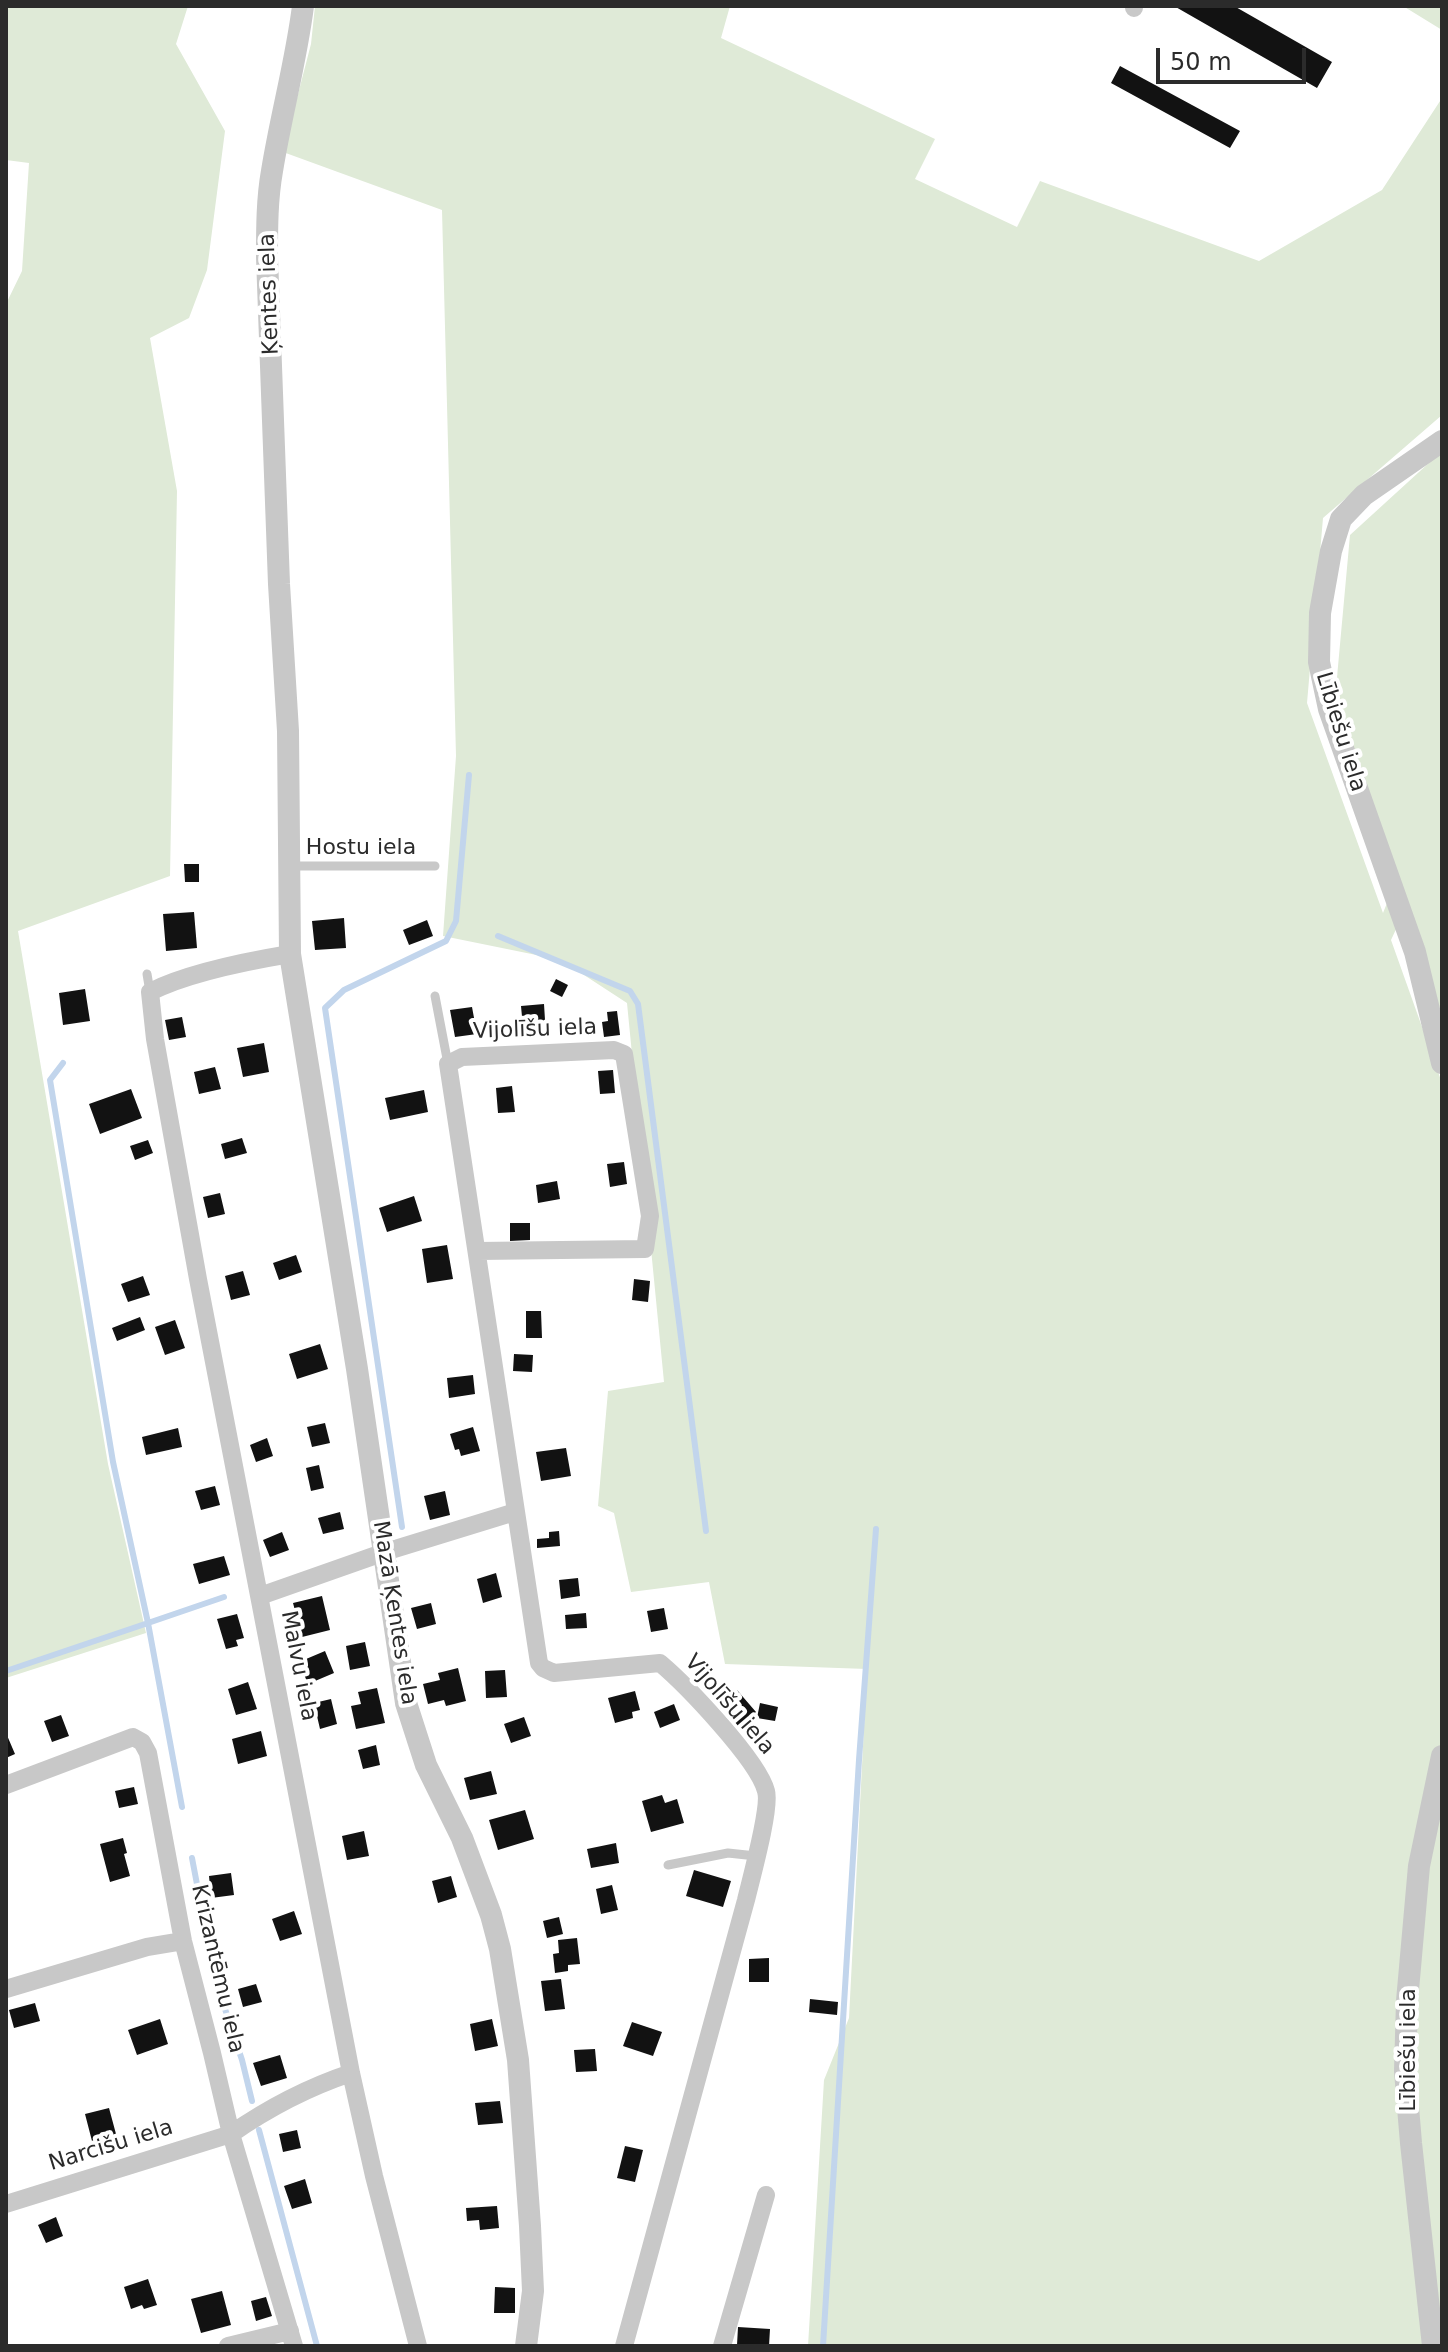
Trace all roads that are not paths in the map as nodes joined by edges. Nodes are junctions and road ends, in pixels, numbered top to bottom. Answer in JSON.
{"nodes":[{"id":1,"x":303,"y":6,"type":"edge"},
{"id":2,"x":1442,"y":441,"type":"edge"},
{"id":3,"x":288,"y":866,"type":"junction"},
{"id":4,"x":435,"y":866,"type":"dead end"},
{"id":5,"x":290,"y":954,"type":"junction"},
{"id":6,"x":435,"y":996,"type":"dead end"},
{"id":7,"x":1442,"y":1063,"type":"edge"},
{"id":8,"x":448,"y":1064,"type":"junction"},
{"id":9,"x":478,"y":1251,"type":"junction"},
{"id":10,"x":515,"y":1512,"type":"junction"},
{"id":11,"x":385,"y":1552,"type":"junction"},
{"id":12,"x":260,"y":1596,"type":"junction"},
{"id":13,"x":1442,"y":1756,"type":"edge"},
{"id":14,"x":6,"y":1785,"type":"edge"},
{"id":15,"x":756,"y":1856,"type":"junction"},
{"id":16,"x":668,"y":1865,"type":"dead end"},
{"id":17,"x":183,"y":1941,"type":"junction"},
{"id":18,"x":6,"y":1989,"type":"edge"},
{"id":19,"x":351,"y":2073,"type":"junction"},
{"id":20,"x":231,"y":2134,"type":"junction"},
{"id":21,"x":766,"y":2195,"type":"dead end"},
{"id":22,"x":6,"y":2204,"type":"edge"},
{"id":23,"x":292,"y":2339,"type":"edge"},
{"id":24,"x":228,"y":2346,"type":"edge"},
{"id":25,"x":418,"y":2346,"type":"edge"},
{"id":26,"x":526,"y":2346,"type":"edge"},
{"id":27,"x":624,"y":2346,"type":"edge"},
{"id":28,"x":722,"y":2346,"type":"edge"},
{"id":29,"x":1433,"y":2346,"type":"edge"}],
"edges":[{"from":1,"to":3,"type":"street","name":"Ķentes iela"},
{"from":2,"to":7,"type":"street","name":"Lībiešu iela"},
{"from":3,"to":4,"type":"lane","name":"Hostu iela"},
{"from":3,"to":5,"type":"street","name":"Mazā Ķentes iela"},
{"from":5,"to":11,"type":"street","name":"Mazā Ķentes iela"},
{"from":5,"to":12,"type":"street","name":"Malvu iela"},
{"from":6,"to":8,"type":"lane","name":"Vijolīšu iela"},
{"from":8,"to":9,"type":"street","name":"Vijolīšu iela"},
{"from":8,"to":9,"type":"street","name":"Vijolīšu iela"},
{"from":9,"to":10,"type":"street","name":"Vijolīšu iela"},
{"from":10,"to":11,"type":"street"},
{"from":10,"to":15,"type":"street","name":"Vijolīšu iela"},
{"from":11,"to":12,"type":"street"},
{"from":11,"to":26,"type":"street","name":"Mazā Ķentes iela"},
{"from":12,"to":19,"type":"street","name":"Malvu iela"},
{"from":13,"to":29,"type":"street","name":"Lībiešu iela"},
{"from":14,"to":17,"type":"street","name":"Krizantēmu iela"},
{"from":15,"to":16,"type":"lane"},
{"from":15,"to":27,"type":"street","name":"Vijolīšu iela"},
{"from":17,"to":18,"type":"street"},
{"from":17,"to":20,"type":"street","name":"Krizantēmu iela"},
{"from":19,"to":20,"type":"street","name":"Narcišu iela"},
{"from":19,"to":25,"type":"street","name":"Malvu iela"},
{"from":20,"to":22,"type":"street","name":"Narcišu iela"},
{"from":20,"to":23,"type":"street","name":"Krizantēmu iela"},
{"from":21,"to":28,"type":"street"},
{"from":23,"to":24,"type":"street"}]}
